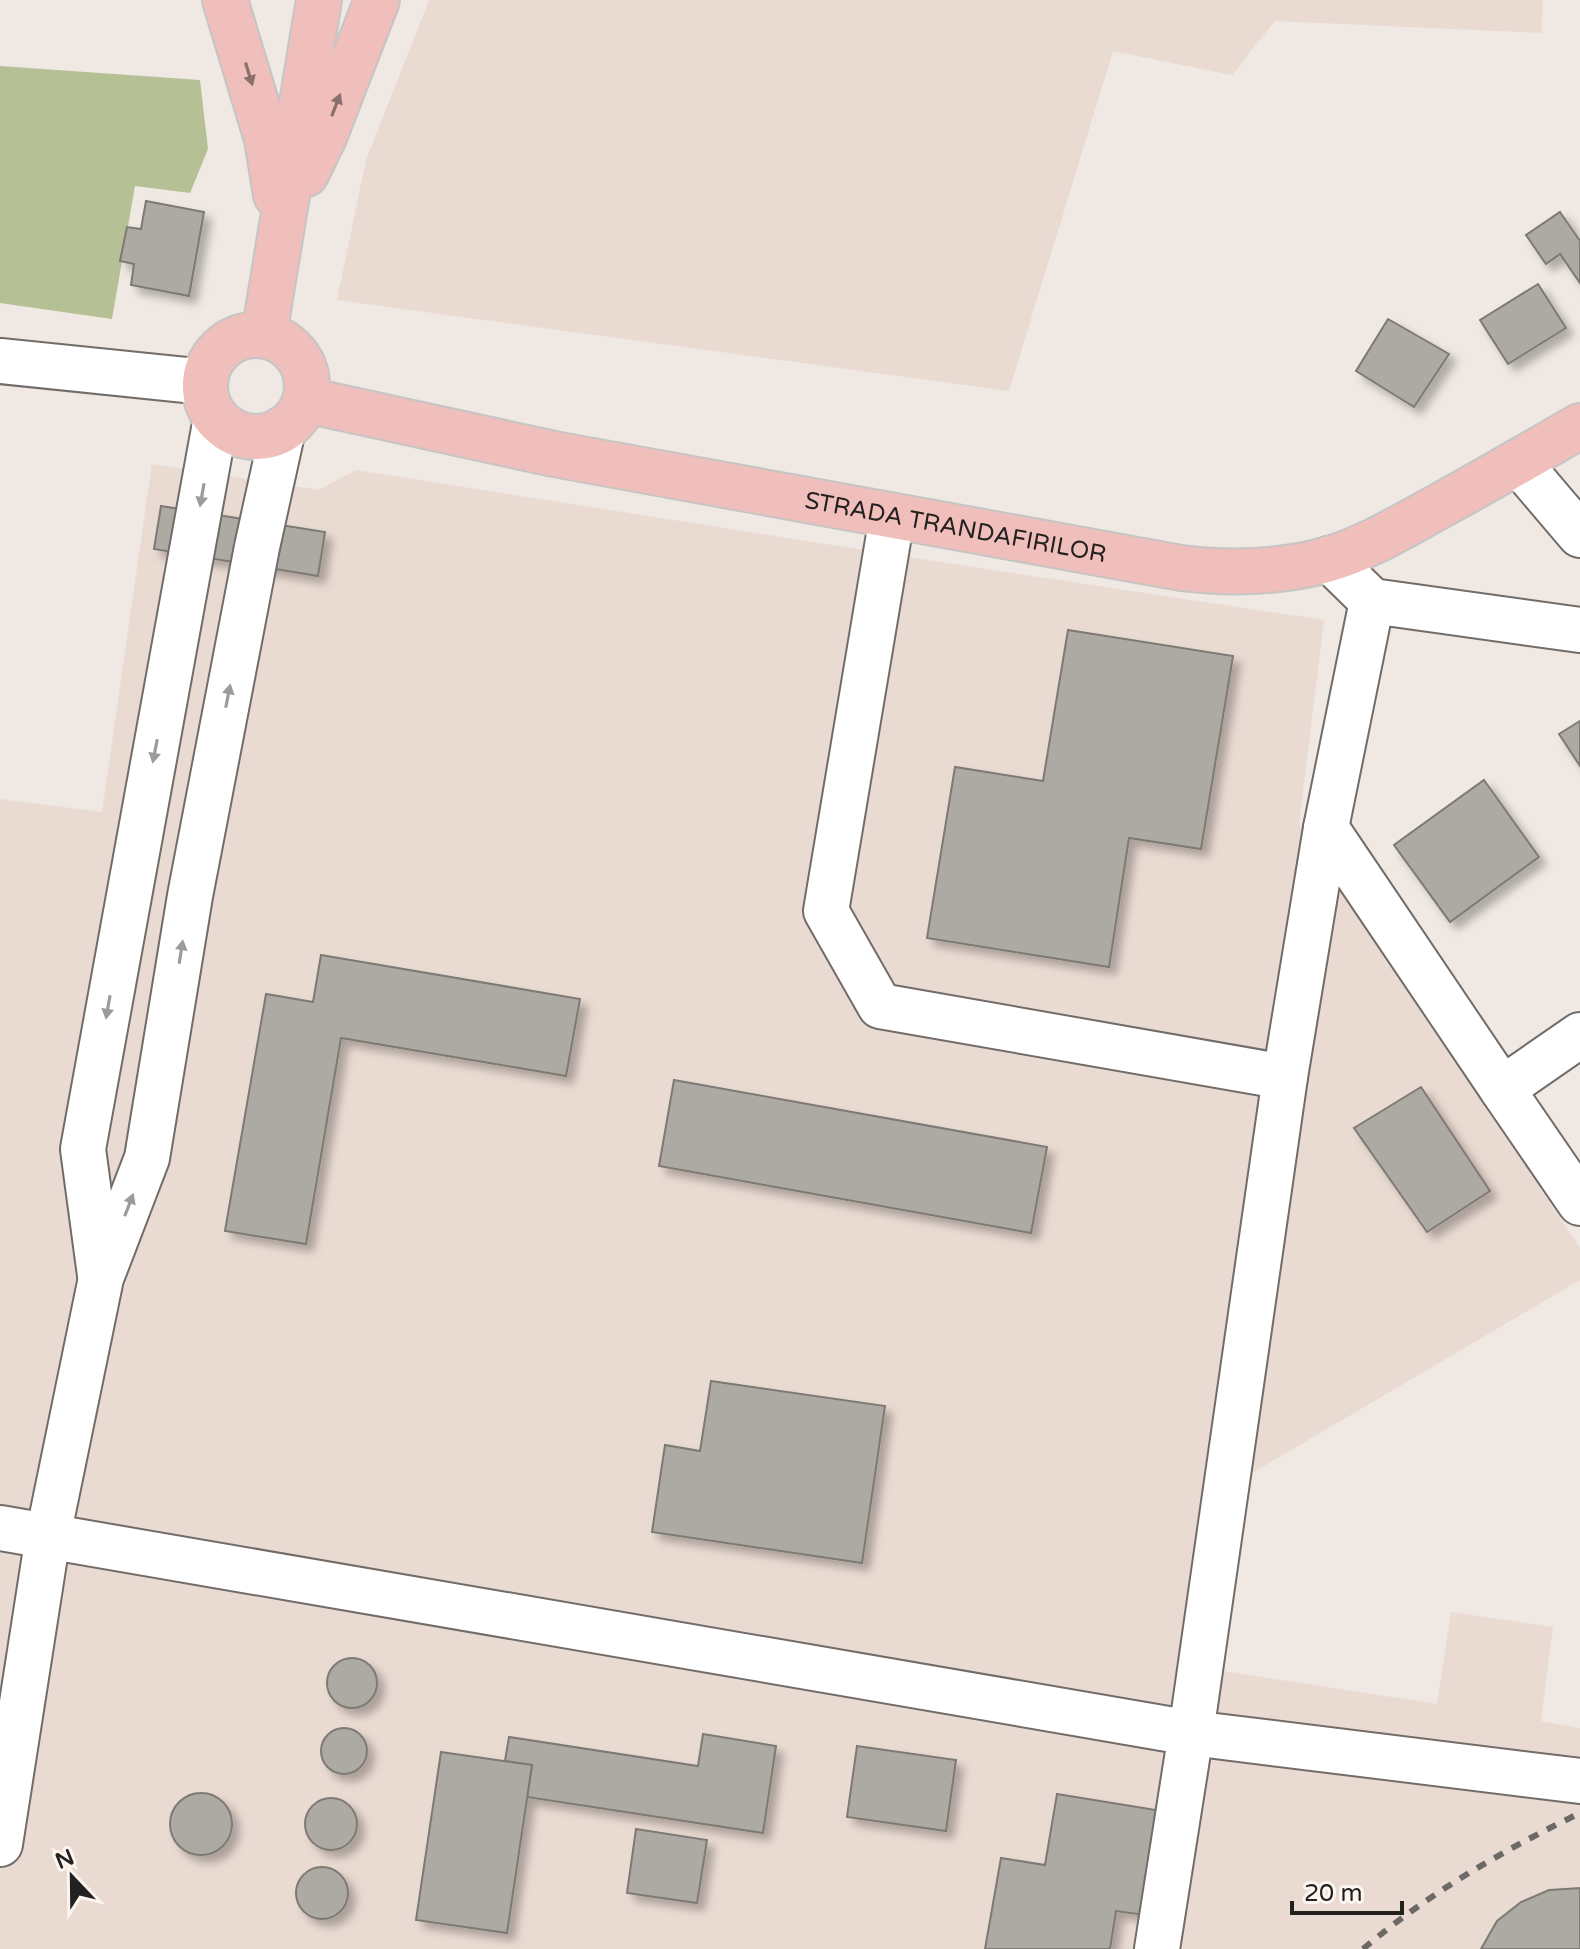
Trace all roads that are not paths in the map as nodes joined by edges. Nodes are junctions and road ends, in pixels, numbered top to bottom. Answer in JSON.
{"nodes":[{"id":1,"x":225,"y":0,"type":"edge"},
{"id":2,"x":319,"y":0,"type":"edge"},
{"id":3,"x":377,"y":0,"type":"edge"},
{"id":4,"x":281,"y":227,"type":"junction"},
{"id":5,"x":264,"y":335,"type":"junction"},
{"id":6,"x":0,"y":361,"type":"edge"},
{"id":7,"x":211,"y":400,"type":"junction"},
{"id":8,"x":294,"y":415,"type":"junction"},
{"id":9,"x":1580,"y":426,"type":"edge"},
{"id":10,"x":1518,"y":462,"type":"junction"},
{"id":11,"x":892,"y":517,"type":"junction"},
{"id":12,"x":1580,"y":535,"type":"edge"},
{"id":13,"x":1329,"y":559,"type":"junction"},
{"id":14,"x":1372,"y":601,"type":"junction"},
{"id":15,"x":1580,"y":630,"type":"edge"},
{"id":16,"x":1326,"y":828,"type":"junction"},
{"id":17,"x":130,"y":888,"type":"junction"},
{"id":18,"x":190,"y":896,"type":"junction"},
{"id":19,"x":1580,"y":1035,"type":"edge"},
{"id":20,"x":1285,"y":1077,"type":"junction"},
{"id":21,"x":1502,"y":1089,"type":"junction"},
{"id":22,"x":1580,"y":1203,"type":"edge"},
{"id":23,"x":101,"y":1278,"type":"junction"},
{"id":24,"x":0,"y":1528,"type":"edge"},
{"id":25,"x":48,"y":1536,"type":"junction"},
{"id":26,"x":1191,"y":1733,"type":"junction"},
{"id":27,"x":1580,"y":1781,"type":"edge"},
{"id":28,"x":0,"y":1844,"type":"edge"},
{"id":29,"x":1157,"y":1949,"type":"edge"}],
"edges":[{"from":1,"to":4,"type":"main road","one_way":true},
{"from":2,"to":4,"type":"main road"},
{"from":4,"to":3,"type":"main road","one_way":true},
{"from":4,"to":5,"type":"main road"},
{"from":5,"to":7,"type":"main road"},
{"from":5,"to":8,"type":"main road"},
{"from":6,"to":7,"type":"lane"},
{"from":7,"to":8,"type":"main road"},
{"from":7,"to":17,"type":"lane","one_way":true},
{"from":8,"to":11,"type":"main road","name":"STRADA TRANDAFIRILOR"},
{"from":18,"to":8,"type":"lane","one_way":true},
{"from":9,"to":10,"type":"main road","name":"STRADA TRANDAFIRILOR"},
{"from":10,"to":12,"type":"lane"},
{"from":10,"to":13,"type":"main road","name":"STRADA TRANDAFIRILOR"},
{"from":11,"to":13,"type":"main road","name":"STRADA TRANDAFIRILOR"},
{"from":11,"to":20,"type":"lane"},
{"from":13,"to":14,"type":"lane"},
{"from":14,"to":15,"type":"lane"},
{"from":14,"to":16,"type":"lane"},
{"from":16,"to":20,"type":"lane"},
{"from":16,"to":21,"type":"lane"},
{"from":17,"to":18,"type":"lane"},
{"from":17,"to":23,"type":"lane","one_way":true},
{"from":23,"to":18,"type":"lane","one_way":true},
{"from":19,"to":21,"type":"lane"},
{"from":20,"to":26,"type":"lane"},
{"from":21,"to":22,"type":"lane"},
{"from":23,"to":25,"type":"lane"},
{"from":24,"to":25,"type":"lane"},
{"from":25,"to":26,"type":"lane"},
{"from":25,"to":28,"type":"lane"},
{"from":26,"to":27,"type":"lane"},
{"from":26,"to":29,"type":"lane"}]}
